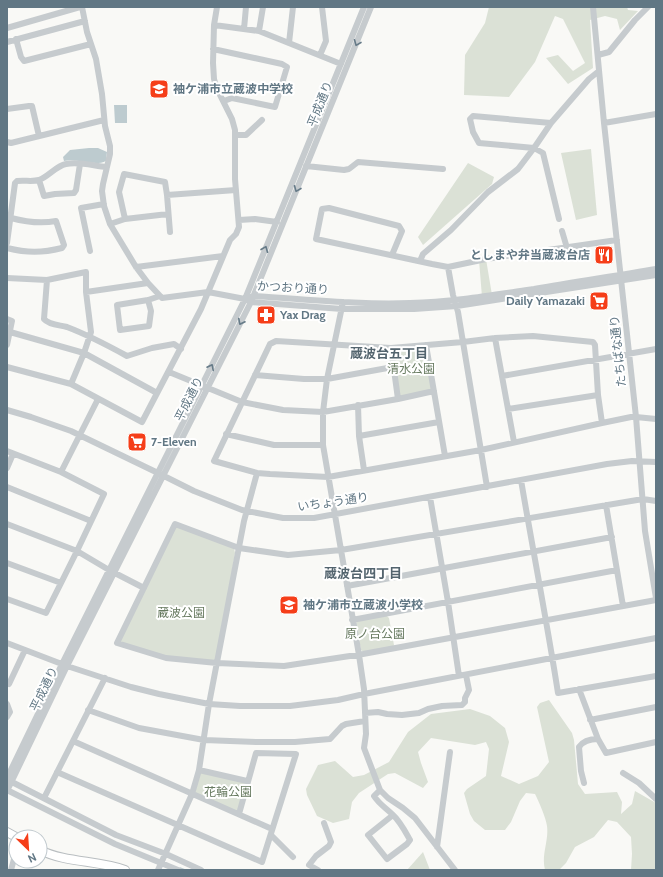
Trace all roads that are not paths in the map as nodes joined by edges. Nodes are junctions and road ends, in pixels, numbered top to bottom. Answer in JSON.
{"nodes":[{"id":1,"x":81,"y":7,"type":"edge"},
{"id":2,"x":217,"y":7,"type":"edge"},
{"id":3,"x":246,"y":7,"type":"edge"},
{"id":4,"x":263,"y":7,"type":"edge"},
{"id":5,"x":293,"y":7,"type":"edge"},
{"id":6,"x":322,"y":7,"type":"edge"},
{"id":7,"x":364,"y":7,"type":"edge"},
{"id":8,"x":371,"y":7,"type":"edge"},
{"id":9,"x":593,"y":7,"type":"edge"},
{"id":10,"x":648,"y":7,"type":"edge"},
{"id":11,"x":85,"y":21,"type":"junction"},
{"id":12,"x":214,"y":25,"type":"junction"},
{"id":13,"x":7,"y":28,"type":"edge"},
{"id":14,"x":244,"y":29,"type":"junction"},
{"id":15,"x":259,"y":31,"type":"junction"},
{"id":16,"x":16,"y":40,"type":"junction"},
{"id":17,"x":7,"y":42,"type":"edge"},
{"id":18,"x":289,"y":43,"type":"junction"},
{"id":19,"x":91,"y":44,"type":"junction"},
{"id":20,"x":213,"y":49,"type":"junction"},
{"id":21,"x":320,"y":55,"type":"junction"},
{"id":22,"x":598,"y":55,"type":"junction"},
{"id":23,"x":341,"y":64,"type":"junction"},
{"id":24,"x":599,"y":71,"type":"junction"},
{"id":25,"x":224,"y":101,"type":"junction"},
{"id":26,"x":7,"y":109,"type":"edge"},
{"id":27,"x":656,"y":114,"type":"edge"},
{"id":28,"x":104,"y":120,"type":"junction"},
{"id":29,"x":262,"y":120,"type":"dead end"},
{"id":30,"x":551,"y":123,"type":"junction"},
{"id":31,"x":604,"y":123,"type":"junction"},
{"id":32,"x":236,"y":135,"type":"junction"},
{"id":33,"x":39,"y":136,"type":"junction"},
{"id":34,"x":7,"y":142,"type":"edge"},
{"id":35,"x":534,"y":148,"type":"junction"},
{"id":36,"x":80,"y":164,"type":"junction"},
{"id":37,"x":306,"y":166,"type":"junction"},
{"id":38,"x":107,"y":167,"type":"junction"},
{"id":39,"x":443,"y":169,"type":"dead end"},
{"id":40,"x":39,"y":180,"type":"junction"},
{"id":41,"x":236,"y":190,"type":"junction"},
{"id":42,"x":167,"y":195,"type":"junction"},
{"id":43,"x":104,"y":204,"type":"junction"},
{"id":44,"x":168,"y":214,"type":"junction"},
{"id":45,"x":10,"y":218,"type":"junction"},
{"id":46,"x":126,"y":219,"type":"junction"},
{"id":47,"x":560,"y":219,"type":"dead end"},
{"id":48,"x":239,"y":220,"type":"junction"},
{"id":49,"x":277,"y":222,"type":"junction"},
{"id":50,"x":110,"y":224,"type":"junction"},
{"id":51,"x":562,"y":231,"type":"dead end"},
{"id":52,"x":170,"y":232,"type":"dead end"},
{"id":53,"x":617,"y":240,"type":"junction"},
{"id":54,"x":7,"y":243,"type":"edge"},
{"id":55,"x":7,"y":248,"type":"edge"},
{"id":56,"x":567,"y":248,"type":"junction"},
{"id":57,"x":90,"y":251,"type":"dead end"},
{"id":58,"x":392,"y":255,"type":"junction"},
{"id":59,"x":224,"y":256,"type":"junction"},
{"id":60,"x":420,"y":261,"type":"junction"},
{"id":61,"x":136,"y":266,"type":"junction"},
{"id":62,"x":448,"y":267,"type":"junction"},
{"id":63,"x":656,"y":269,"type":"edge"},
{"id":64,"x":656,"y":275,"type":"edge"},
{"id":65,"x":7,"y":278,"type":"edge"},
{"id":66,"x":622,"y":278,"type":"junction"},
{"id":67,"x":47,"y":280,"type":"junction"},
{"id":68,"x":148,"y":283,"type":"junction"},
{"id":69,"x":86,"y":292,"type":"junction"},
{"id":70,"x":208,"y":292,"type":"junction"},
{"id":71,"x":160,"y":296,"type":"junction"},
{"id":72,"x":250,"y":299,"type":"junction"},
{"id":73,"x":148,"y":300,"type":"junction"},
{"id":74,"x":343,"y":302,"type":"junction"},
{"id":75,"x":456,"y":304,"type":"junction"},
{"id":76,"x":342,"y":309,"type":"junction"},
{"id":77,"x":7,"y":319,"type":"edge"},
{"id":78,"x":10,"y":332,"type":"junction"},
{"id":79,"x":90,"y":336,"type":"junction"},
{"id":80,"x":495,"y":338,"type":"junction"},
{"id":81,"x":463,"y":342,"type":"junction"},
{"id":82,"x":334,"y":344,"type":"junction"},
{"id":83,"x":7,"y":345,"type":"edge"},
{"id":84,"x":426,"y":345,"type":"junction"},
{"id":85,"x":391,"y":348,"type":"junction"},
{"id":86,"x":181,"y":349,"type":"junction"},
{"id":87,"x":656,"y":349,"type":"edge"},
{"id":88,"x":84,"y":353,"type":"junction"},
{"id":89,"x":630,"y":353,"type":"junction"},
{"id":90,"x":596,"y":358,"type":"junction"},
{"id":91,"x":7,"y":367,"type":"edge"},
{"id":92,"x":393,"y":367,"type":"junction"},
{"id":93,"x":169,"y":372,"type":"junction"},
{"id":94,"x":255,"y":375,"type":"junction"},
{"id":95,"x":502,"y":376,"type":"junction"},
{"id":96,"x":327,"y":379,"type":"junction"},
{"id":97,"x":71,"y":384,"type":"junction"},
{"id":98,"x":205,"y":386,"type":"junction"},
{"id":99,"x":434,"y":391,"type":"junction"},
{"id":100,"x":157,"y":393,"type":"junction"},
{"id":101,"x":598,"y":395,"type":"junction"},
{"id":102,"x":98,"y":399,"type":"junction"},
{"id":103,"x":398,"y":399,"type":"junction"},
{"id":104,"x":242,"y":402,"type":"junction"},
{"id":105,"x":358,"y":405,"type":"junction"},
{"id":106,"x":508,"y":409,"type":"junction"},
{"id":107,"x":7,"y":410,"type":"edge"},
{"id":108,"x":323,"y":412,"type":"junction"},
{"id":109,"x":636,"y":416,"type":"junction"},
{"id":110,"x":656,"y":419,"type":"edge"},
{"id":111,"x":439,"y":422,"type":"junction"},
{"id":112,"x":602,"y":423,"type":"junction"},
{"id":113,"x":226,"y":434,"type":"junction"},
{"id":114,"x":80,"y":435,"type":"junction"},
{"id":115,"x":359,"y":436,"type":"junction"},
{"id":116,"x":514,"y":442,"type":"junction"},
{"id":117,"x":323,"y":445,"type":"junction"},
{"id":118,"x":481,"y":450,"type":"junction"},
{"id":119,"x":10,"y":452,"type":"edge"},
{"id":120,"x":445,"y":456,"type":"junction"},
{"id":121,"x":639,"y":461,"type":"junction"},
{"id":122,"x":656,"y":462,"type":"edge"},
{"id":123,"x":7,"y":468,"type":"edge"},
{"id":124,"x":364,"y":470,"type":"junction"},
{"id":125,"x":61,"y":472,"type":"junction"},
{"id":126,"x":257,"y":473,"type":"junction"},
{"id":127,"x":160,"y":474,"type":"junction"},
{"id":128,"x":328,"y":477,"type":"junction"},
{"id":129,"x":521,"y":480,"type":"junction"},
{"id":130,"x":7,"y":487,"type":"edge"},
{"id":131,"x":487,"y":487,"type":"junction"},
{"id":132,"x":430,"y":497,"type":"junction"},
{"id":133,"x":643,"y":498,"type":"junction"},
{"id":134,"x":656,"y":501,"type":"edge"},
{"id":135,"x":606,"y":505,"type":"junction"},
{"id":136,"x":246,"y":512,"type":"junction"},
{"id":137,"x":335,"y":514,"type":"junction"},
{"id":138,"x":527,"y":518,"type":"junction"},
{"id":139,"x":91,"y":521,"type":"junction"},
{"id":140,"x":7,"y":524,"type":"edge"},
{"id":141,"x":436,"y":534,"type":"junction"},
{"id":142,"x":612,"y":537,"type":"junction"},
{"id":143,"x":239,"y":548,"type":"junction"},
{"id":144,"x":341,"y":550,"type":"junction"},
{"id":145,"x":77,"y":551,"type":"junction"},
{"id":146,"x":533,"y":552,"type":"junction"},
{"id":147,"x":7,"y":563,"type":"edge"},
{"id":148,"x":653,"y":564,"type":"edge"},
{"id":149,"x":442,"y":568,"type":"junction"},
{"id":150,"x":617,"y":570,"type":"junction"},
{"id":151,"x":112,"y":571,"type":"junction"},
{"id":152,"x":61,"y":583,"type":"junction"},
{"id":153,"x":540,"y":585,"type":"junction"},
{"id":154,"x":347,"y":586,"type":"junction"},
{"id":155,"x":144,"y":588,"type":"junction"},
{"id":156,"x":7,"y":598,"type":"edge"},
{"id":157,"x":656,"y":599,"type":"edge"},
{"id":158,"x":448,"y":602,"type":"junction"},
{"id":159,"x":623,"y":606,"type":"junction"},
{"id":160,"x":352,"y":620,"type":"junction"},
{"id":161,"x":546,"y":620,"type":"junction"},
{"id":162,"x":452,"y":638,"type":"junction"},
{"id":163,"x":656,"y":638,"type":"edge"},
{"id":164,"x":7,"y":643,"type":"edge"},
{"id":165,"x":25,"y":650,"type":"junction"},
{"id":166,"x":359,"y":655,"type":"junction"},
{"id":167,"x":553,"y":658,"type":"junction"},
{"id":168,"x":217,"y":663,"type":"junction"},
{"id":169,"x":65,"y":665,"type":"junction"},
{"id":170,"x":466,"y":675,"type":"junction"},
{"id":171,"x":459,"y":676,"type":"junction"},
{"id":172,"x":656,"y":676,"type":"edge"},
{"id":173,"x":105,"y":678,"type":"junction"},
{"id":174,"x":7,"y":683,"type":"edge"},
{"id":175,"x":579,"y":690,"type":"junction"},
{"id":176,"x":364,"y":694,"type":"junction"},
{"id":177,"x":7,"y":704,"type":"edge"},
{"id":178,"x":209,"y":704,"type":"junction"},
{"id":179,"x":656,"y":707,"type":"edge"},
{"id":180,"x":88,"y":710,"type":"junction"},
{"id":181,"x":365,"y":713,"type":"junction"},
{"id":182,"x":7,"y":717,"type":"edge"},
{"id":183,"x":590,"y":720,"type":"junction"},
{"id":184,"x":365,"y":721,"type":"junction"},
{"id":185,"x":598,"y":739,"type":"junction"},
{"id":186,"x":204,"y":740,"type":"junction"},
{"id":187,"x":73,"y":741,"type":"junction"},
{"id":188,"x":656,"y":742,"type":"edge"},
{"id":189,"x":450,"y":752,"type":"dead end"},
{"id":190,"x":199,"y":770,"type":"junction"},
{"id":191,"x":57,"y":772,"type":"junction"},
{"id":192,"x":623,"y":773,"type":"dead end"},
{"id":193,"x":9,"y":779,"type":"edge"},
{"id":194,"x":248,"y":781,"type":"junction"},
{"id":195,"x":584,"y":783,"type":"dead end"},
{"id":196,"x":380,"y":790,"type":"junction"},
{"id":197,"x":7,"y":791,"type":"edge"},
{"id":198,"x":192,"y":794,"type":"junction"},
{"id":199,"x":44,"y":798,"type":"junction"},
{"id":200,"x":656,"y":799,"type":"edge"},
{"id":201,"x":239,"y":814,"type":"junction"},
{"id":202,"x":393,"y":815,"type":"junction"},
{"id":203,"x":324,"y":823,"type":"dead end"},
{"id":204,"x":178,"y":825,"type":"junction"},
{"id":205,"x":272,"y":832,"type":"junction"},
{"id":206,"x":437,"y":847,"type":"junction"},
{"id":207,"x":48,"y":854,"type":"edge"},
{"id":208,"x":166,"y":854,"type":"junction"},
{"id":209,"x":293,"y":857,"type":"dead end"},
{"id":210,"x":162,"y":863,"type":"junction"},
{"id":211,"x":98,"y":867,"type":"edge"},
{"id":212,"x":122,"y":870,"type":"edge"},
{"id":213,"x":158,"y":870,"type":"edge"},
{"id":214,"x":178,"y":870,"type":"edge"},
{"id":215,"x":201,"y":870,"type":"edge"},
{"id":216,"x":318,"y":870,"type":"edge"},
{"id":217,"x":455,"y":870,"type":"edge"}],
"edges":[{"from":1,"to":11,"type":"street"},
{"from":1,"to":13,"type":"street"},
{"from":2,"to":12,"type":"street"},
{"from":3,"to":14,"type":"street"},
{"from":4,"to":15,"type":"street"},
{"from":5,"to":18,"type":"street"},
{"from":6,"to":21,"type":"street"},
{"from":7,"to":23,"type":"street","name":"平成通り"},
{"from":8,"to":37,"type":"street","name":"平成通り","one_way":true},
{"from":9,"to":22,"type":"street","name":"たちばな通り"},
{"from":10,"to":22,"type":"street"},
{"from":11,"to":16,"type":"street"},
{"from":11,"to":19,"type":"street"},
{"from":12,"to":14,"type":"street"},
{"from":12,"to":20,"type":"street"},
{"from":14,"to":15,"type":"street"},
{"from":15,"to":18,"type":"street"},
{"from":16,"to":17,"type":"street"},
{"from":16,"to":19,"type":"street"},
{"from":18,"to":21,"type":"street"},
{"from":19,"to":28,"type":"street"},
{"from":20,"to":25,"type":"street"},
{"from":20,"to":25,"type":"street"},
{"from":21,"to":23,"type":"street"},
{"from":22,"to":24,"type":"street","name":"たちばな通り"},
{"from":23,"to":49,"type":"street","name":"平成通り"},
{"from":24,"to":30,"type":"street"},
{"from":24,"to":31,"type":"street","name":"たちばな通り"},
{"from":25,"to":32,"type":"street"},
{"from":26,"to":33,"type":"street"},
{"from":27,"to":31,"type":"street"},
{"from":28,"to":33,"type":"street"},
{"from":28,"to":38,"type":"street"},
{"from":29,"to":32,"type":"street"},
{"from":30,"to":35,"type":"street"},
{"from":30,"to":35,"type":"street"},
{"from":31,"to":53,"type":"street","name":"たちばな通り"},
{"from":32,"to":41,"type":"street"},
{"from":33,"to":34,"type":"street"},
{"from":35,"to":47,"type":"street"},
{"from":35,"to":60,"type":"street"},
{"from":36,"to":38,"type":"street"},
{"from":36,"to":40,"type":"street"},
{"from":36,"to":40,"type":"street"},
{"from":37,"to":39,"type":"street"},
{"from":37,"to":72,"type":"street","name":"平成通り","one_way":true},
{"from":38,"to":43,"type":"street"},
{"from":40,"to":45,"type":"street"},
{"from":41,"to":42,"type":"street"},
{"from":41,"to":48,"type":"street"},
{"from":42,"to":44,"type":"street"},
{"from":42,"to":46,"type":"street"},
{"from":43,"to":50,"type":"street"},
{"from":43,"to":57,"type":"street"},
{"from":44,"to":46,"type":"street"},
{"from":44,"to":52,"type":"street"},
{"from":45,"to":54,"type":"street"},
{"from":45,"to":55,"type":"street"},
{"from":46,"to":50,"type":"street"},
{"from":48,"to":49,"type":"street"},
{"from":48,"to":59,"type":"street"},
{"from":72,"to":49,"type":"street","name":"平成通り","one_way":true},
{"from":50,"to":61,"type":"street"},
{"from":51,"to":56,"type":"street"},
{"from":53,"to":56,"type":"street"},
{"from":53,"to":66,"type":"street","name":"たちばな通り"},
{"from":56,"to":62,"type":"street"},
{"from":58,"to":58,"type":"street"},
{"from":58,"to":60,"type":"street"},
{"from":59,"to":61,"type":"street"},
{"from":59,"to":70,"type":"street"},
{"from":60,"to":62,"type":"street"},
{"from":61,"to":68,"type":"street"},
{"from":62,"to":75,"type":"street"},
{"from":63,"to":66,"type":"street","name":"かつおり通り"},
{"from":64,"to":66,"type":"street","name":"かつおり通り"},
{"from":65,"to":67,"type":"street"},
{"from":66,"to":75,"type":"street","name":"かつおり通り"},
{"from":66,"to":89,"type":"street","name":"たちばな通り"},
{"from":67,"to":69,"type":"street"},
{"from":67,"to":79,"type":"street"},
{"from":68,"to":69,"type":"street"},
{"from":68,"to":71,"type":"street"},
{"from":69,"to":79,"type":"street"},
{"from":70,"to":71,"type":"street"},
{"from":70,"to":72,"type":"street"},
{"from":70,"to":86,"type":"street"},
{"from":71,"to":73,"type":"street"},
{"from":72,"to":74,"type":"street","name":"かつおり通り"},
{"from":72,"to":76,"type":"street","name":"かつおり通り"},
{"from":72,"to":98,"type":"street","name":"平成通り"},
{"from":73,"to":73,"type":"street"},
{"from":74,"to":75,"type":"street","name":"かつおり通り"},
{"from":74,"to":76,"type":"street"},
{"from":75,"to":76,"type":"street","name":"かつおり通り"},
{"from":75,"to":81,"type":"street"},
{"from":76,"to":82,"type":"street"},
{"from":77,"to":78,"type":"street"},
{"from":78,"to":83,"type":"street"},
{"from":78,"to":88,"type":"street"},
{"from":79,"to":86,"type":"street"},
{"from":79,"to":88,"type":"street"},
{"from":80,"to":81,"type":"street"},
{"from":80,"to":90,"type":"street"},
{"from":80,"to":95,"type":"street"},
{"from":81,"to":84,"type":"street"},
{"from":81,"to":118,"type":"street"},
{"from":82,"to":85,"type":"street"},
{"from":82,"to":94,"type":"street"},
{"from":82,"to":96,"type":"street"},
{"from":84,"to":85,"type":"street"},
{"from":84,"to":99,"type":"street"},
{"from":85,"to":92,"type":"street"},
{"from":86,"to":93,"type":"street"},
{"from":87,"to":89,"type":"street"},
{"from":88,"to":97,"type":"street"},
{"from":88,"to":100,"type":"street"},
{"from":89,"to":90,"type":"street"},
{"from":89,"to":109,"type":"street","name":"たちばな通り"},
{"from":90,"to":95,"type":"street"},
{"from":90,"to":101,"type":"street"},
{"from":91,"to":97,"type":"street"},
{"from":92,"to":96,"type":"street"},
{"from":92,"to":103,"type":"street"},
{"from":93,"to":98,"type":"street"},
{"from":93,"to":100,"type":"street"},
{"from":94,"to":96,"type":"street"},
{"from":94,"to":104,"type":"street"},
{"from":95,"to":106,"type":"street"},
{"from":96,"to":108,"type":"street"},
{"from":97,"to":102,"type":"street"},
{"from":98,"to":104,"type":"street"},
{"from":98,"to":127,"type":"street","name":"平成通り"},
{"from":99,"to":103,"type":"street"},
{"from":99,"to":111,"type":"street"},
{"from":100,"to":102,"type":"street"},
{"from":101,"to":106,"type":"street"},
{"from":101,"to":112,"type":"street"},
{"from":102,"to":114,"type":"street"},
{"from":103,"to":105,"type":"street"},
{"from":104,"to":108,"type":"street"},
{"from":104,"to":113,"type":"street"},
{"from":105,"to":108,"type":"street"},
{"from":105,"to":115,"type":"street"},
{"from":106,"to":116,"type":"street"},
{"from":107,"to":114,"type":"street","name":"いちょう通り"},
{"from":108,"to":117,"type":"street"},
{"from":109,"to":110,"type":"street"},
{"from":109,"to":112,"type":"street"},
{"from":109,"to":121,"type":"street","name":"たちばな通り"},
{"from":111,"to":115,"type":"street"},
{"from":111,"to":120,"type":"street"},
{"from":112,"to":116,"type":"street"},
{"from":113,"to":117,"type":"street"},
{"from":113,"to":126,"type":"street"},
{"from":114,"to":125,"type":"street"},
{"from":114,"to":127,"type":"street","name":"いちょう通り"},
{"from":115,"to":124,"type":"street"},
{"from":116,"to":118,"type":"street"},
{"from":117,"to":128,"type":"street"},
{"from":118,"to":120,"type":"street"},
{"from":118,"to":131,"type":"street"},
{"from":119,"to":123,"type":"street"},
{"from":119,"to":125,"type":"street"},
{"from":120,"to":124,"type":"street"},
{"from":121,"to":122,"type":"street","name":"いちょう通り"},
{"from":121,"to":129,"type":"street","name":"いちょう通り"},
{"from":121,"to":133,"type":"street","name":"たちばな通り"},
{"from":124,"to":128,"type":"street"},
{"from":125,"to":139,"type":"street"},
{"from":126,"to":128,"type":"street"},
{"from":126,"to":136,"type":"street"},
{"from":127,"to":136,"type":"street","name":"いちょう通り"},
{"from":127,"to":151,"type":"street","name":"平成通り"},
{"from":128,"to":137,"type":"street"},
{"from":129,"to":131,"type":"street","name":"いちょう通り"},
{"from":129,"to":138,"type":"street"},
{"from":130,"to":139,"type":"street"},
{"from":131,"to":132,"type":"street","name":"いちょう通り"},
{"from":132,"to":137,"type":"street","name":"いちょう通り"},
{"from":132,"to":141,"type":"street"},
{"from":133,"to":134,"type":"street"},
{"from":133,"to":135,"type":"street"},
{"from":133,"to":148,"type":"street","name":"たちばな通り"},
{"from":135,"to":138,"type":"street"},
{"from":135,"to":142,"type":"street"},
{"from":136,"to":137,"type":"street","name":"いちょう通り"},
{"from":136,"to":143,"type":"street"},
{"from":137,"to":144,"type":"street"},
{"from":138,"to":141,"type":"street"},
{"from":138,"to":146,"type":"street"},
{"from":139,"to":145,"type":"street"},
{"from":140,"to":145,"type":"street"},
{"from":141,"to":144,"type":"street"},
{"from":141,"to":149,"type":"street"},
{"from":142,"to":146,"type":"street"},
{"from":142,"to":150,"type":"street"},
{"from":143,"to":144,"type":"street"},
{"from":143,"to":155,"type":"street"},
{"from":143,"to":168,"type":"street"},
{"from":144,"to":154,"type":"street"},
{"from":145,"to":151,"type":"street"},
{"from":145,"to":152,"type":"street"},
{"from":146,"to":149,"type":"street"},
{"from":146,"to":153,"type":"street"},
{"from":147,"to":152,"type":"street"},
{"from":148,"to":157,"type":"street","name":"たちばな通り"},
{"from":149,"to":154,"type":"street"},
{"from":149,"to":158,"type":"street"},
{"from":150,"to":153,"type":"street"},
{"from":150,"to":159,"type":"street"},
{"from":151,"to":155,"type":"street"},
{"from":151,"to":169,"type":"street","name":"平成通り"},
{"from":152,"to":156,"type":"street"},
{"from":153,"to":158,"type":"street"},
{"from":153,"to":161,"type":"street"},
{"from":154,"to":160,"type":"street"},
{"from":155,"to":168,"type":"street"},
{"from":157,"to":159,"type":"street"},
{"from":158,"to":160,"type":"street"},
{"from":158,"to":162,"type":"street"},
{"from":159,"to":161,"type":"street"},
{"from":160,"to":166,"type":"street"},
{"from":161,"to":162,"type":"street"},
{"from":161,"to":167,"type":"street"},
{"from":162,"to":166,"type":"street"},
{"from":162,"to":171,"type":"street"},
{"from":163,"to":167,"type":"street"},
{"from":164,"to":165,"type":"street"},
{"from":165,"to":169,"type":"street"},
{"from":165,"to":174,"type":"street"},
{"from":166,"to":168,"type":"street"},
{"from":166,"to":176,"type":"street"},
{"from":167,"to":170,"type":"street"},
{"from":167,"to":175,"type":"street"},
{"from":168,"to":178,"type":"street"},
{"from":169,"to":173,"type":"street"},
{"from":169,"to":193,"type":"street","name":"平成通り"},
{"from":170,"to":171,"type":"street"},
{"from":170,"to":181,"type":"street"},
{"from":171,"to":176,"type":"street"},
{"from":172,"to":175,"type":"street"},
{"from":173,"to":178,"type":"street"},
{"from":173,"to":180,"type":"street"},
{"from":175,"to":183,"type":"street"},
{"from":176,"to":178,"type":"street"},
{"from":176,"to":181,"type":"street"},
{"from":177,"to":182,"type":"street"},
{"from":178,"to":186,"type":"street"},
{"from":179,"to":183,"type":"street"},
{"from":180,"to":186,"type":"street"},
{"from":180,"to":187,"type":"street"},
{"from":181,"to":184,"type":"street"},
{"from":183,"to":185,"type":"street"},
{"from":184,"to":186,"type":"street"},
{"from":184,"to":196,"type":"street"},
{"from":185,"to":188,"type":"street"},
{"from":185,"to":195,"type":"street"},
{"from":186,"to":190,"type":"street"},
{"from":187,"to":191,"type":"street"},
{"from":187,"to":198,"type":"street"},
{"from":189,"to":206,"type":"street"},
{"from":190,"to":194,"type":"street"},
{"from":190,"to":198,"type":"street"},
{"from":191,"to":199,"type":"street"},
{"from":191,"to":204,"type":"street"},
{"from":192,"to":200,"type":"street"},
{"from":193,"to":197,"type":"street","name":"平成通り"},
{"from":193,"to":199,"type":"street"},
{"from":194,"to":201,"type":"street"},
{"from":194,"to":205,"type":"street"},
{"from":196,"to":202,"type":"street"},
{"from":196,"to":206,"type":"street"},
{"from":197,"to":210,"type":"street"},
{"from":198,"to":201,"type":"street"},
{"from":198,"to":204,"type":"street"},
{"from":199,"to":208,"type":"street"},
{"from":201,"to":205,"type":"street"},
{"from":202,"to":202,"type":"street"},
{"from":203,"to":216,"type":"street"},
{"from":204,"to":205,"type":"street"},
{"from":204,"to":208,"type":"street"},
{"from":205,"to":209,"type":"street"},
{"from":206,"to":217,"type":"street"},
{"from":207,"to":211,"type":"main road"},
{"from":208,"to":210,"type":"street"},
{"from":208,"to":215,"type":"street"},
{"from":210,"to":213,"type":"street"},
{"from":210,"to":214,"type":"street"},
{"from":211,"to":212,"type":"main road"}]}
